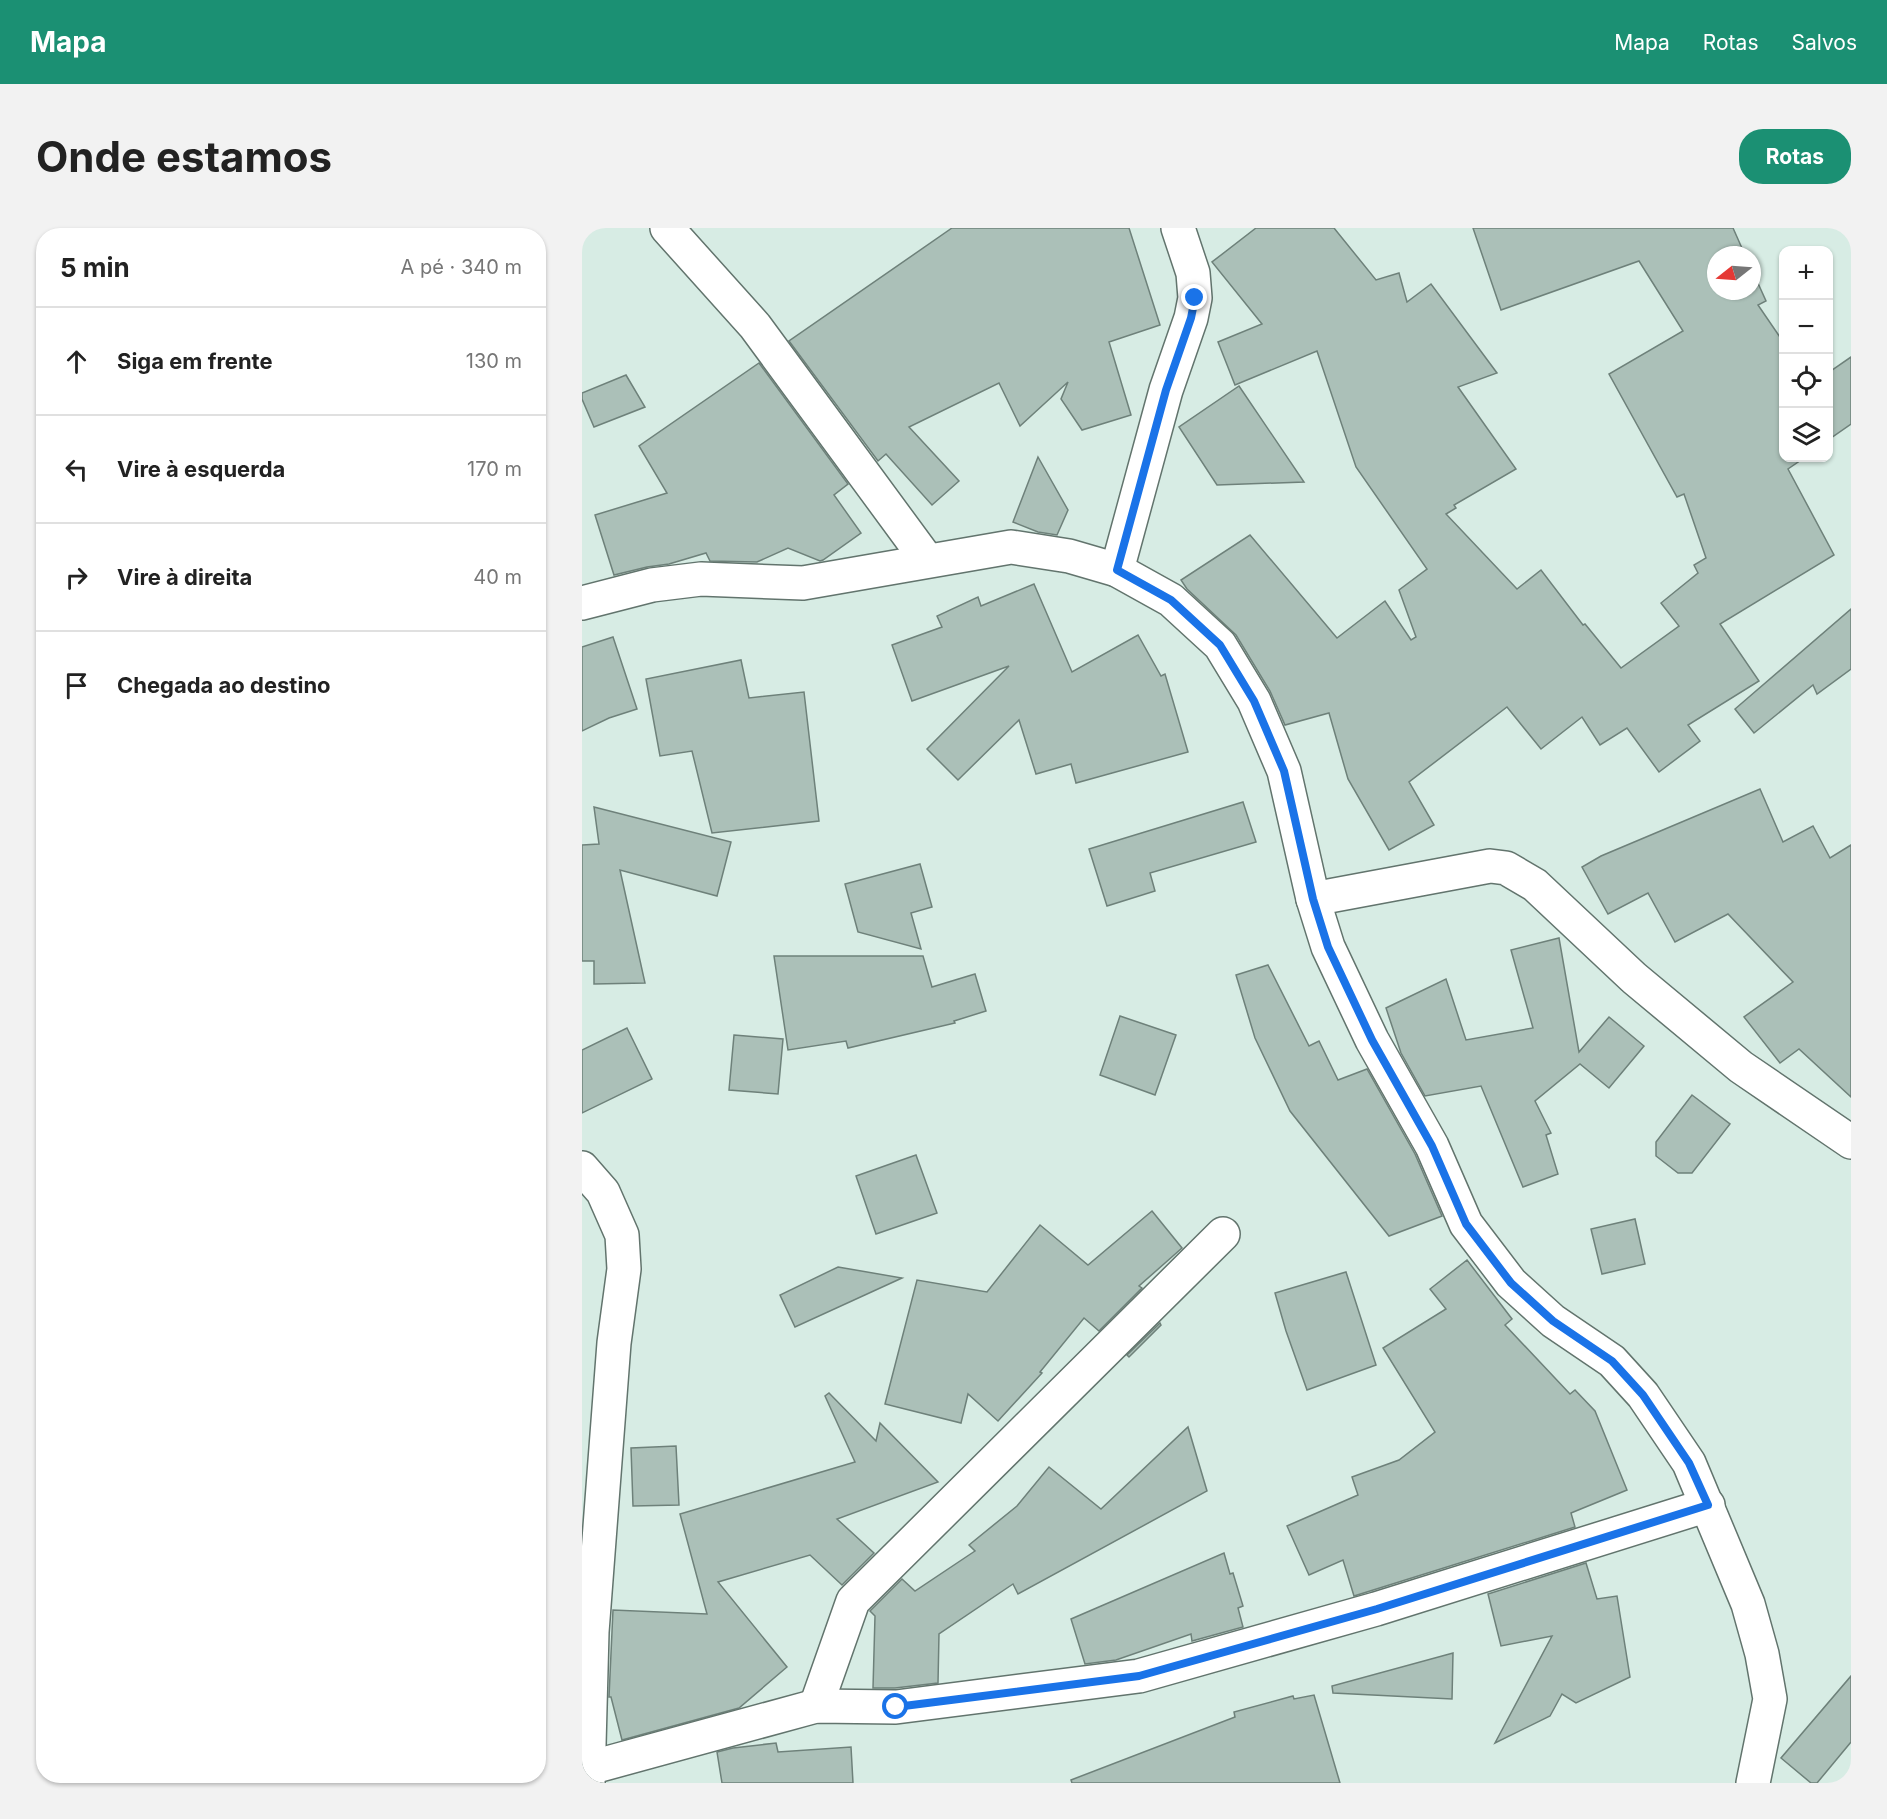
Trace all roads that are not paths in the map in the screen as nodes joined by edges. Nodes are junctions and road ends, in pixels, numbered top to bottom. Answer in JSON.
{"nodes":[{"id":1,"x":667,"y":228,"type":"edge"},
{"id":2,"x":1178,"y":228,"type":"edge"},
{"id":3,"x":927,"y":560,"type":"junction"},
{"id":4,"x":1117,"y":570,"type":"junction"},
{"id":5,"x":582,"y":603,"type":"edge"},
{"id":6,"x":1313,"y":899,"type":"junction"},
{"id":7,"x":1851,"y":1142,"type":"edge"},
{"id":8,"x":582,"y":1168,"type":"edge"},
{"id":9,"x":1223,"y":1234,"type":"dead end"},
{"id":10,"x":1708,"y":1505,"type":"junction"},
{"id":11,"x":816,"y":1706,"type":"junction"},
{"id":12,"x":589,"y":1775,"type":"edge"},
{"id":13,"x":1753,"y":1783,"type":"edge"}],
"edges":[{"from":1,"to":3,"type":"street"},
{"from":2,"to":4,"type":"street"},
{"from":3,"to":4,"type":"street"},
{"from":3,"to":5,"type":"street"},
{"from":4,"to":6,"type":"street"},
{"from":6,"to":7,"type":"street"},
{"from":6,"to":10,"type":"street"},
{"from":8,"to":12,"type":"street"},
{"from":9,"to":11,"type":"street"},
{"from":10,"to":11,"type":"street"},
{"from":10,"to":13,"type":"street"},
{"from":11,"to":12,"type":"street"}]}
